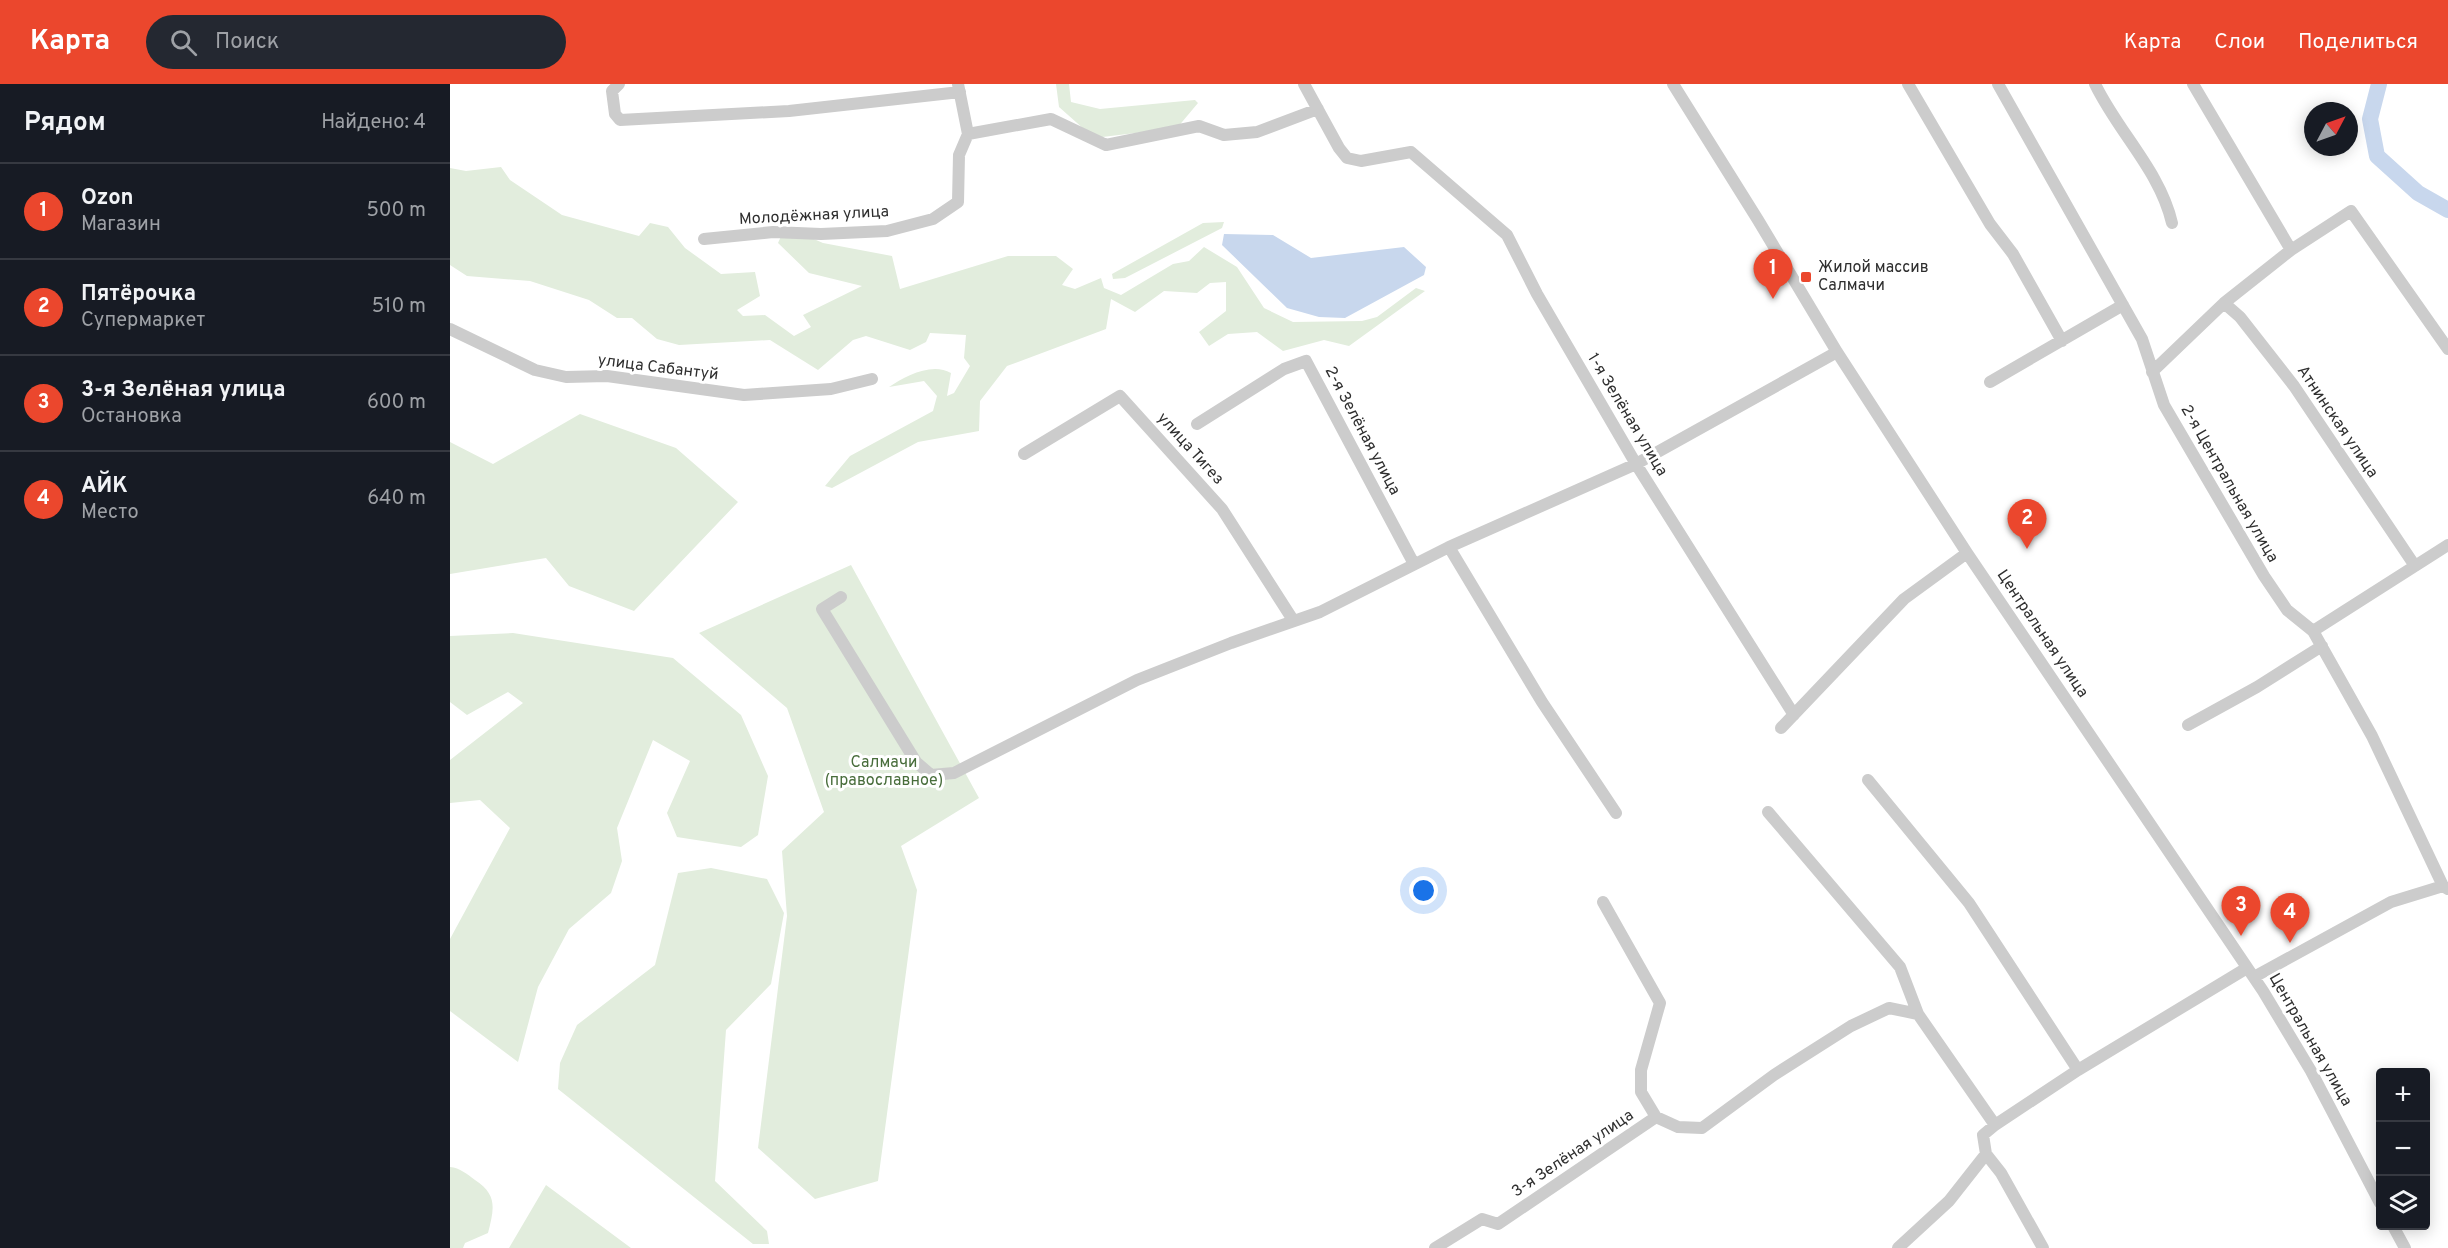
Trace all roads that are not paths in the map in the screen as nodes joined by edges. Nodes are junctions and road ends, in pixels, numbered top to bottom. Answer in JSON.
{"nodes":[{"id":1,"x":619,"y":84,"type":"edge"},
{"id":2,"x":1304,"y":84,"type":"edge"},
{"id":3,"x":1673,"y":84,"type":"edge"},
{"id":4,"x":1908,"y":84,"type":"edge"},
{"id":5,"x":1998,"y":84,"type":"edge"},
{"id":6,"x":2095,"y":84,"type":"edge"},
{"id":7,"x":2193,"y":84,"type":"edge"},
{"id":8,"x":959,"y":88,"type":"edge"},
{"id":9,"x":1318,"y":109,"type":"junction"},
{"id":10,"x":968,"y":134,"type":"junction"},
{"id":11,"x":2172,"y":223,"type":"dead end"},
{"id":12,"x":704,"y":239,"type":"dead end"},
{"id":13,"x":2291,"y":250,"type":"junction"},
{"id":14,"x":2224,"y":303,"type":"junction"},
{"id":15,"x":2123,"y":305,"type":"junction"},
{"id":16,"x":450,"y":329,"type":"edge"},
{"id":17,"x":2062,"y":341,"type":"junction"},
{"id":18,"x":2448,"y":349,"type":"edge"},
{"id":19,"x":1837,"y":352,"type":"junction"},
{"id":20,"x":2152,"y":372,"type":"junction"},
{"id":21,"x":872,"y":379,"type":"dead end"},
{"id":22,"x":1990,"y":382,"type":"dead end"},
{"id":23,"x":1197,"y":424,"type":"dead end"},
{"id":24,"x":1024,"y":454,"type":"dead end"},
{"id":25,"x":1636,"y":464,"type":"junction"},
{"id":26,"x":2448,"y":545,"type":"edge"},
{"id":27,"x":1449,"y":547,"type":"junction"},
{"id":28,"x":1967,"y":553,"type":"junction"},
{"id":29,"x":1414,"y":564,"type":"junction"},
{"id":30,"x":2415,"y":566,"type":"junction"},
{"id":31,"x":841,"y":597,"type":"dead end"},
{"id":32,"x":1293,"y":620,"type":"junction"},
{"id":33,"x":2313,"y":631,"type":"junction"},
{"id":34,"x":2322,"y":646,"type":"junction"},
{"id":35,"x":1794,"y":715,"type":"junction"},
{"id":36,"x":2188,"y":725,"type":"dead end"},
{"id":37,"x":1781,"y":728,"type":"dead end"},
{"id":38,"x":1868,"y":780,"type":"dead end"},
{"id":39,"x":1768,"y":812,"type":"dead end"},
{"id":40,"x":1616,"y":813,"type":"dead end"},
{"id":41,"x":2446,"y":887,"type":"edge"},
{"id":42,"x":1603,"y":902,"type":"dead end"},
{"id":43,"x":2251,"y":972,"type":"junction"},
{"id":44,"x":1918,"y":1014,"type":"junction"},
{"id":45,"x":2078,"y":1070,"type":"junction"},
{"id":46,"x":1656,"y":1117,"type":"junction"},
{"id":47,"x":1995,"y":1125,"type":"junction"},
{"id":48,"x":1986,"y":1154,"type":"junction"},
{"id":49,"x":2376,"y":1195,"type":"edge"},
{"id":50,"x":2395,"y":1230,"type":"edge"},
{"id":51,"x":1435,"y":1248,"type":"edge"},
{"id":52,"x":1898,"y":1248,"type":"edge"},
{"id":53,"x":2043,"y":1248,"type":"edge"},
{"id":54,"x":2405,"y":1248,"type":"edge"}],
"edges":[{"from":1,"to":8,"type":"street"},
{"from":2,"to":9,"type":"street"},
{"from":3,"to":19,"type":"street","name":"Центральная улица"},
{"from":4,"to":17,"type":"street"},
{"from":5,"to":15,"type":"street","name":"2-я Центральная улица"},
{"from":6,"to":11,"type":"street"},
{"from":7,"to":13,"type":"street"},
{"from":8,"to":10,"type":"street","name":"Молодёжная улица"},
{"from":9,"to":10,"type":"street"},
{"from":9,"to":25,"type":"street","name":"1-я Зелёная улица"},
{"from":10,"to":12,"type":"street","name":"Молодёжная улица"},
{"from":13,"to":14,"type":"street"},
{"from":13,"to":18,"type":"street"},
{"from":14,"to":20,"type":"street"},
{"from":14,"to":30,"type":"street","name":"Атнинская улица"},
{"from":15,"to":17,"type":"street"},
{"from":15,"to":20,"type":"street","name":"2-я Центральная улица"},
{"from":16,"to":21,"type":"street","name":"улица Сабантуй"},
{"from":17,"to":22,"type":"street"},
{"from":19,"to":25,"type":"street"},
{"from":19,"to":28,"type":"street","name":"Центральная улица"},
{"from":20,"to":33,"type":"street","name":"2-я Центральная улица"},
{"from":23,"to":29,"type":"street","name":"2-я Зелёная улица"},
{"from":24,"to":32,"type":"street","name":"улица Тигез"},
{"from":25,"to":27,"type":"street"},
{"from":25,"to":35,"type":"street","name":"1-я Зелёная улица"},
{"from":26,"to":30,"type":"street"},
{"from":27,"to":29,"type":"street"},
{"from":27,"to":40,"type":"street"},
{"from":28,"to":35,"type":"street"},
{"from":28,"to":43,"type":"street","name":"Центральная улица"},
{"from":29,"to":32,"type":"street"},
{"from":30,"to":33,"type":"street"},
{"from":31,"to":32,"type":"street"},
{"from":33,"to":34,"type":"street","name":"2-я Центральная улица"},
{"from":34,"to":36,"type":"street"},
{"from":34,"to":41,"type":"street","name":"2-я Центральная улица"},
{"from":35,"to":37,"type":"street"},
{"from":38,"to":45,"type":"street"},
{"from":39,"to":44,"type":"street"},
{"from":41,"to":43,"type":"street"},
{"from":42,"to":46,"type":"street"},
{"from":43,"to":45,"type":"street"},
{"from":43,"to":49,"type":"street","name":"Центральная улица"},
{"from":44,"to":46,"type":"street","name":"3-я Зелёная улица"},
{"from":44,"to":47,"type":"street"},
{"from":45,"to":47,"type":"street"},
{"from":46,"to":51,"type":"street","name":"3-я Зелёная улица"},
{"from":47,"to":48,"type":"street"},
{"from":48,"to":52,"type":"street"},
{"from":48,"to":53,"type":"street"},
{"from":50,"to":54,"type":"street"}]}
